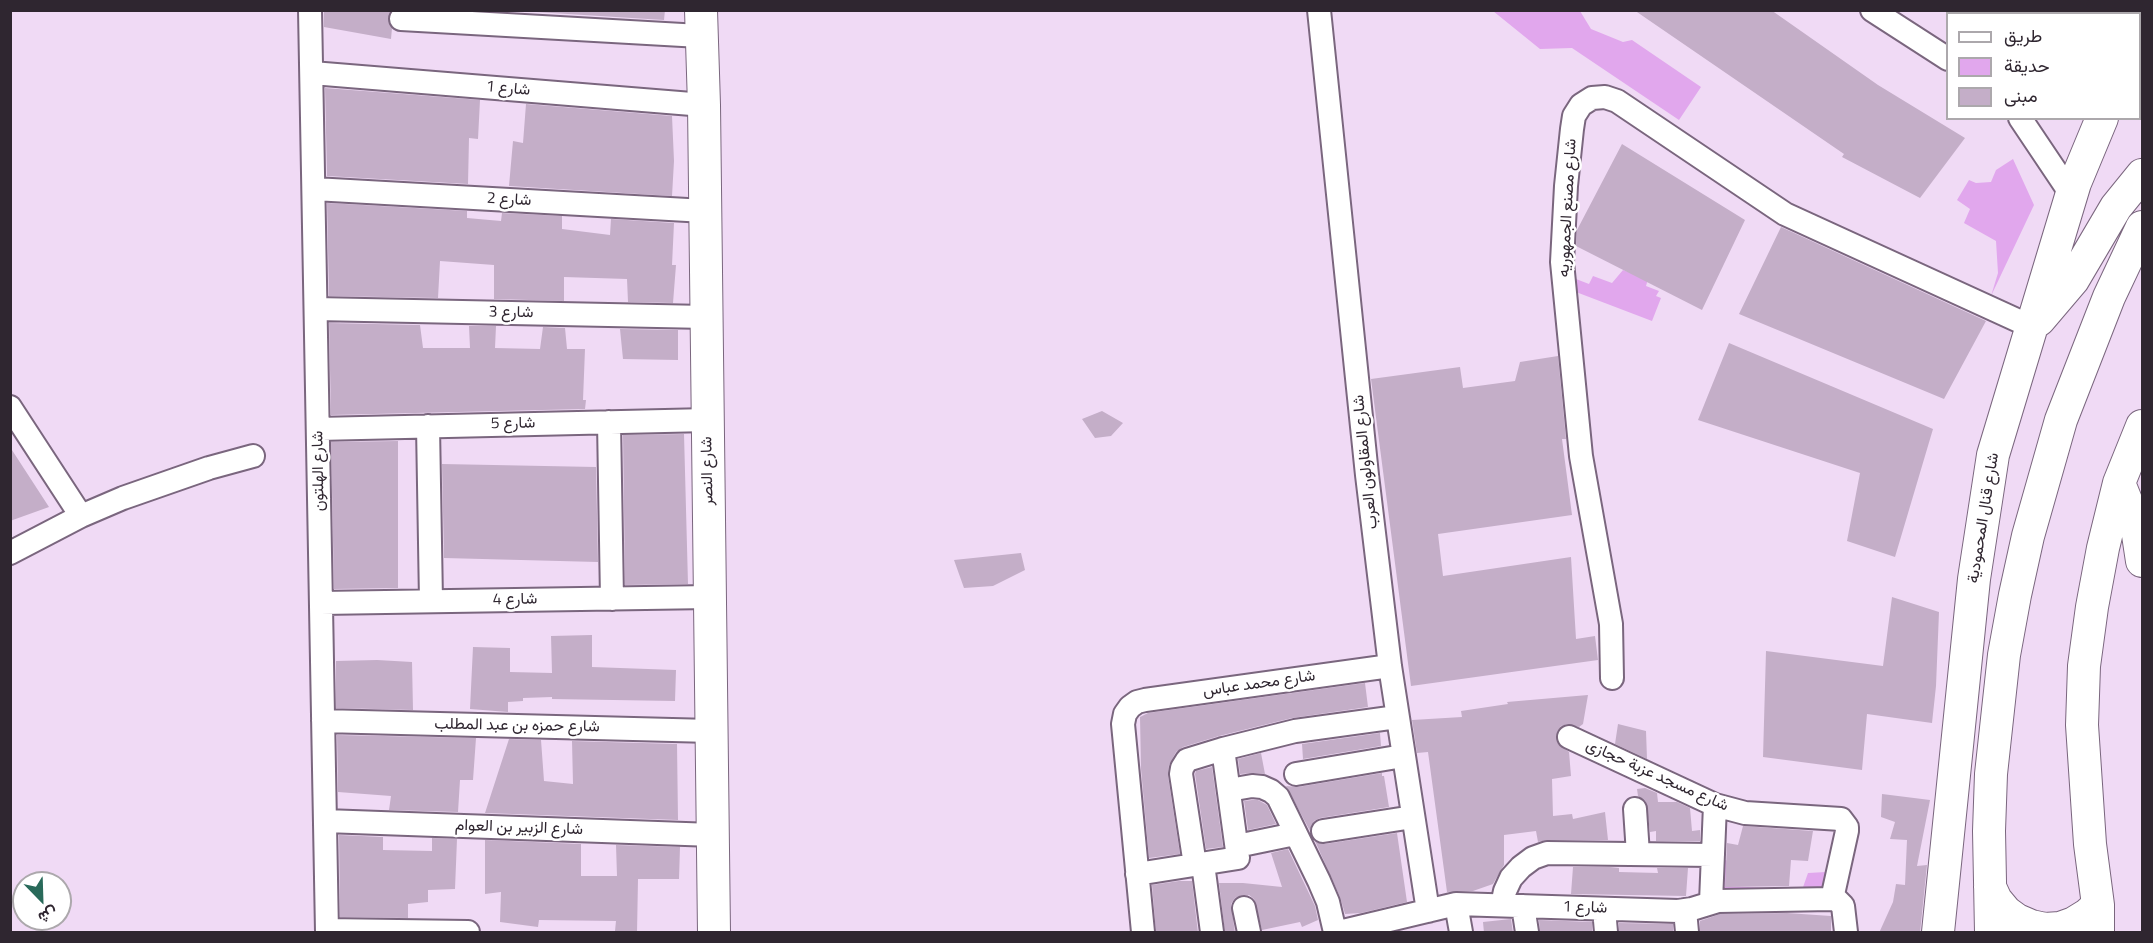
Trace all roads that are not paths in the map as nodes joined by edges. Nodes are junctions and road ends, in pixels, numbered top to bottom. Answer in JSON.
{"nodes":[{"id":1,"x":310,"y":10,"type":"edge"},
{"id":2,"x":1319,"y":10,"type":"edge"},
{"id":3,"x":1872,"y":10,"type":"edge"},
{"id":4,"x":401,"y":19,"type":"dead end"},
{"id":5,"x":700,"y":23,"type":"edge"},
{"id":6,"x":1946,"y":58,"type":"edge"},
{"id":7,"x":312,"y":73,"type":"junction"},
{"id":8,"x":704,"y":105,"type":"junction"},
{"id":9,"x":2021,"y":120,"type":"edge"},
{"id":10,"x":2101,"y":120,"type":"edge"},
{"id":11,"x":2142,"y":175,"type":"edge"},
{"id":12,"x":314,"y":189,"type":"junction"},
{"id":13,"x":2071,"y":194,"type":"junction"},
{"id":14,"x":705,"y":211,"type":"junction"},
{"id":15,"x":2142,"y":227,"type":"edge"},
{"id":16,"x":316,"y":309,"type":"junction"},
{"id":17,"x":706,"y":317,"type":"junction"},
{"id":18,"x":2032,"y":327,"type":"junction"},
{"id":19,"x":10,"y":407,"type":"edge"},
{"id":20,"x":708,"y":420,"type":"junction"},
{"id":21,"x":609,"y":422,"type":"junction"},
{"id":22,"x":428,"y":426,"type":"junction"},
{"id":23,"x":2142,"y":426,"type":"edge"},
{"id":24,"x":318,"y":429,"type":"junction"},
{"id":25,"x":253,"y":456,"type":"dead end"},
{"id":26,"x":2119,"y":483,"type":"junction"},
{"id":27,"x":81,"y":516,"type":"junction"},
{"id":28,"x":10,"y":552,"type":"edge"},
{"id":29,"x":2142,"y":561,"type":"edge"},
{"id":30,"x":710,"y":597,"type":"junction"},
{"id":31,"x":612,"y":599,"type":"junction"},
{"id":32,"x":431,"y":601,"type":"junction"},
{"id":33,"x":321,"y":603,"type":"junction"},
{"id":34,"x":1390,"y":666,"type":"junction"},
{"id":35,"x":1612,"y":678,"type":"dead end"},
{"id":36,"x":1397,"y":717,"type":"junction"},
{"id":37,"x":323,"y":721,"type":"junction"},
{"id":38,"x":711,"y":731,"type":"junction"},
{"id":39,"x":1569,"y":736,"type":"dead end"},
{"id":40,"x":1223,"y":749,"type":"junction"},
{"id":41,"x":1403,"y":756,"type":"junction"},
{"id":42,"x":1296,"y":774,"type":"dead end"},
{"id":43,"x":1229,"y":790,"type":"junction"},
{"id":44,"x":1714,"y":805,"type":"junction"},
{"id":45,"x":1635,"y":809,"type":"dead end"},
{"id":46,"x":1413,"y":817,"type":"junction"},
{"id":47,"x":325,"y":821,"type":"junction"},
{"id":48,"x":1323,"y":831,"type":"dead end"},
{"id":49,"x":1295,"y":834,"type":"junction"},
{"id":50,"x":713,"y":835,"type":"junction"},
{"id":51,"x":1237,"y":846,"type":"junction"},
{"id":52,"x":1638,"y":854,"type":"junction"},
{"id":53,"x":1713,"y":855,"type":"junction"},
{"id":54,"x":1199,"y":865,"type":"junction"},
{"id":55,"x":1137,"y":874,"type":"junction"},
{"id":56,"x":1990,"y":887,"type":"junction"},
{"id":57,"x":1942,"y":892,"type":"junction"},
{"id":58,"x":1832,"y":899,"type":"junction"},
{"id":59,"x":1711,"y":902,"type":"junction"},
{"id":60,"x":1456,"y":904,"type":"junction"},
{"id":61,"x":1513,"y":906,"type":"junction"},
{"id":62,"x":1244,"y":908,"type":"dead end"},
{"id":63,"x":1604,"y":909,"type":"junction"},
{"id":64,"x":1685,"y":910,"type":"junction"},
{"id":65,"x":1428,"y":911,"type":"junction"},
{"id":66,"x":2098,"y":919,"type":"edge"},
{"id":67,"x":327,"y":931,"type":"edge"},
{"id":68,"x":468,"y":933,"type":"edge"},
{"id":69,"x":714,"y":933,"type":"edge"},
{"id":70,"x":1143,"y":933,"type":"edge"},
{"id":71,"x":1212,"y":933,"type":"edge"},
{"id":72,"x":1249,"y":933,"type":"edge"},
{"id":73,"x":1337,"y":933,"type":"edge"},
{"id":74,"x":1461,"y":933,"type":"edge"},
{"id":75,"x":1527,"y":933,"type":"edge"},
{"id":76,"x":1606,"y":933,"type":"edge"},
{"id":77,"x":1687,"y":933,"type":"edge"},
{"id":78,"x":1846,"y":933,"type":"edge"},
{"id":79,"x":1938,"y":933,"type":"edge"},
{"id":80,"x":1948,"y":933,"type":"edge"},
{"id":81,"x":1991,"y":933,"type":"edge"}],
"edges":[{"from":1,"to":7,"type":"street","name":"شارع الهلتون"},
{"from":2,"to":34,"type":"street","name":"شارع المقاولون العرب"},
{"from":3,"to":6,"type":"street"},
{"from":4,"to":5,"type":"street"},
{"from":5,"to":8,"type":"main road","name":"شارع النصر"},
{"from":7,"to":8,"type":"street","name":"شارع 1"},
{"from":7,"to":12,"type":"street","name":"شارع الهلتون"},
{"from":8,"to":14,"type":"main road","name":"شارع النصر"},
{"from":9,"to":13,"type":"street"},
{"from":10,"to":13,"type":"main road","name":"شارع قنال المحمودية"},
{"from":11,"to":18,"type":"main road"},
{"from":12,"to":14,"type":"street","name":"شارع 2"},
{"from":12,"to":16,"type":"street","name":"شارع الهلتون"},
{"from":13,"to":18,"type":"main road","name":"شارع قنال المحمودية"},
{"from":14,"to":17,"type":"main road","name":"شارع النصر"},
{"from":15,"to":56,"type":"main road"},
{"from":16,"to":17,"type":"street","name":"شارع 3"},
{"from":16,"to":24,"type":"street","name":"شارع الهلتون"},
{"from":17,"to":20,"type":"main road","name":"شارع النصر"},
{"from":18,"to":35,"type":"street","name":"شارع مصنع الجمهوريه"},
{"from":18,"to":57,"type":"main road","name":"شارع قنال المحمودية"},
{"from":19,"to":27,"type":"street"},
{"from":20,"to":21,"type":"street","name":"شارع 5"},
{"from":20,"to":30,"type":"main road","name":"شارع النصر"},
{"from":21,"to":22,"type":"street","name":"شارع 5"},
{"from":21,"to":31,"type":"street"},
{"from":22,"to":24,"type":"street","name":"شارع 5"},
{"from":22,"to":32,"type":"street"},
{"from":23,"to":26,"type":"main road"},
{"from":24,"to":33,"type":"street","name":"شارع الهلتون"},
{"from":25,"to":27,"type":"street"},
{"from":26,"to":29,"type":"main road"},
{"from":26,"to":66,"type":"main road"},
{"from":27,"to":28,"type":"street"},
{"from":30,"to":31,"type":"street","name":"شارع 4"},
{"from":30,"to":38,"type":"main road","name":"شارع النصر"},
{"from":31,"to":32,"type":"street","name":"شارع 4"},
{"from":32,"to":33,"type":"street","name":"شارع 4"},
{"from":33,"to":37,"type":"street","name":"شارع الهلتون"},
{"from":34,"to":36,"type":"street","name":"شارع المقاولون العرب"},
{"from":34,"to":55,"type":"street","name":"شارع محمد عباس"},
{"from":36,"to":40,"type":"street"},
{"from":36,"to":41,"type":"street","name":"شارع المقاولون العرب"},
{"from":37,"to":38,"type":"street","name":"شارع حمزه بن عبد المطلب"},
{"from":37,"to":47,"type":"street","name":"شارع الهلتون"},
{"from":38,"to":50,"type":"main road","name":"شارع النصر"},
{"from":39,"to":44,"type":"street","name":"شارع مسجد عزبة حجازى"},
{"from":40,"to":43,"type":"street"},
{"from":40,"to":54,"type":"street"},
{"from":41,"to":42,"type":"street"},
{"from":41,"to":46,"type":"street","name":"شارع المقاولون العرب"},
{"from":43,"to":49,"type":"street"},
{"from":43,"to":51,"type":"street"},
{"from":44,"to":53,"type":"street"},
{"from":44,"to":58,"type":"street","name":"شارع مسجد عزبة حجازى"},
{"from":45,"to":52,"type":"street"},
{"from":46,"to":48,"type":"street"},
{"from":46,"to":65,"type":"street","name":"شارع المقاولون العرب"},
{"from":47,"to":50,"type":"street","name":"شارع الزبير بن العوام"},
{"from":47,"to":67,"type":"street","name":"شارع الهلتون"},
{"from":49,"to":51,"type":"street"},
{"from":49,"to":73,"type":"street"},
{"from":50,"to":69,"type":"main road","name":"شارع النصر"},
{"from":51,"to":54,"type":"street"},
{"from":52,"to":53,"type":"street"},
{"from":52,"to":61,"type":"street"},
{"from":53,"to":59,"type":"street"},
{"from":54,"to":55,"type":"street"},
{"from":54,"to":71,"type":"street"},
{"from":55,"to":70,"type":"street"},
{"from":56,"to":66,"type":"main road"},
{"from":56,"to":81,"type":"main road"},
{"from":57,"to":79,"type":"main road","name":"شارع قنال المحمودية"},
{"from":57,"to":80,"type":"main road"},
{"from":58,"to":59,"type":"street","name":"شارع 1"},
{"from":58,"to":78,"type":"street"},
{"from":59,"to":64,"type":"street","name":"شارع 1"},
{"from":60,"to":61,"type":"street","name":"شارع 1"},
{"from":60,"to":65,"type":"street","name":"شارع 1"},
{"from":60,"to":74,"type":"street"},
{"from":61,"to":63,"type":"street","name":"شارع 1"},
{"from":61,"to":75,"type":"street"},
{"from":62,"to":72,"type":"street"},
{"from":63,"to":64,"type":"street","name":"شارع 1"},
{"from":63,"to":76,"type":"street"},
{"from":64,"to":77,"type":"street"},
{"from":65,"to":73,"type":"street","name":"شارع 1"},
{"from":67,"to":68,"type":"street"}]}
